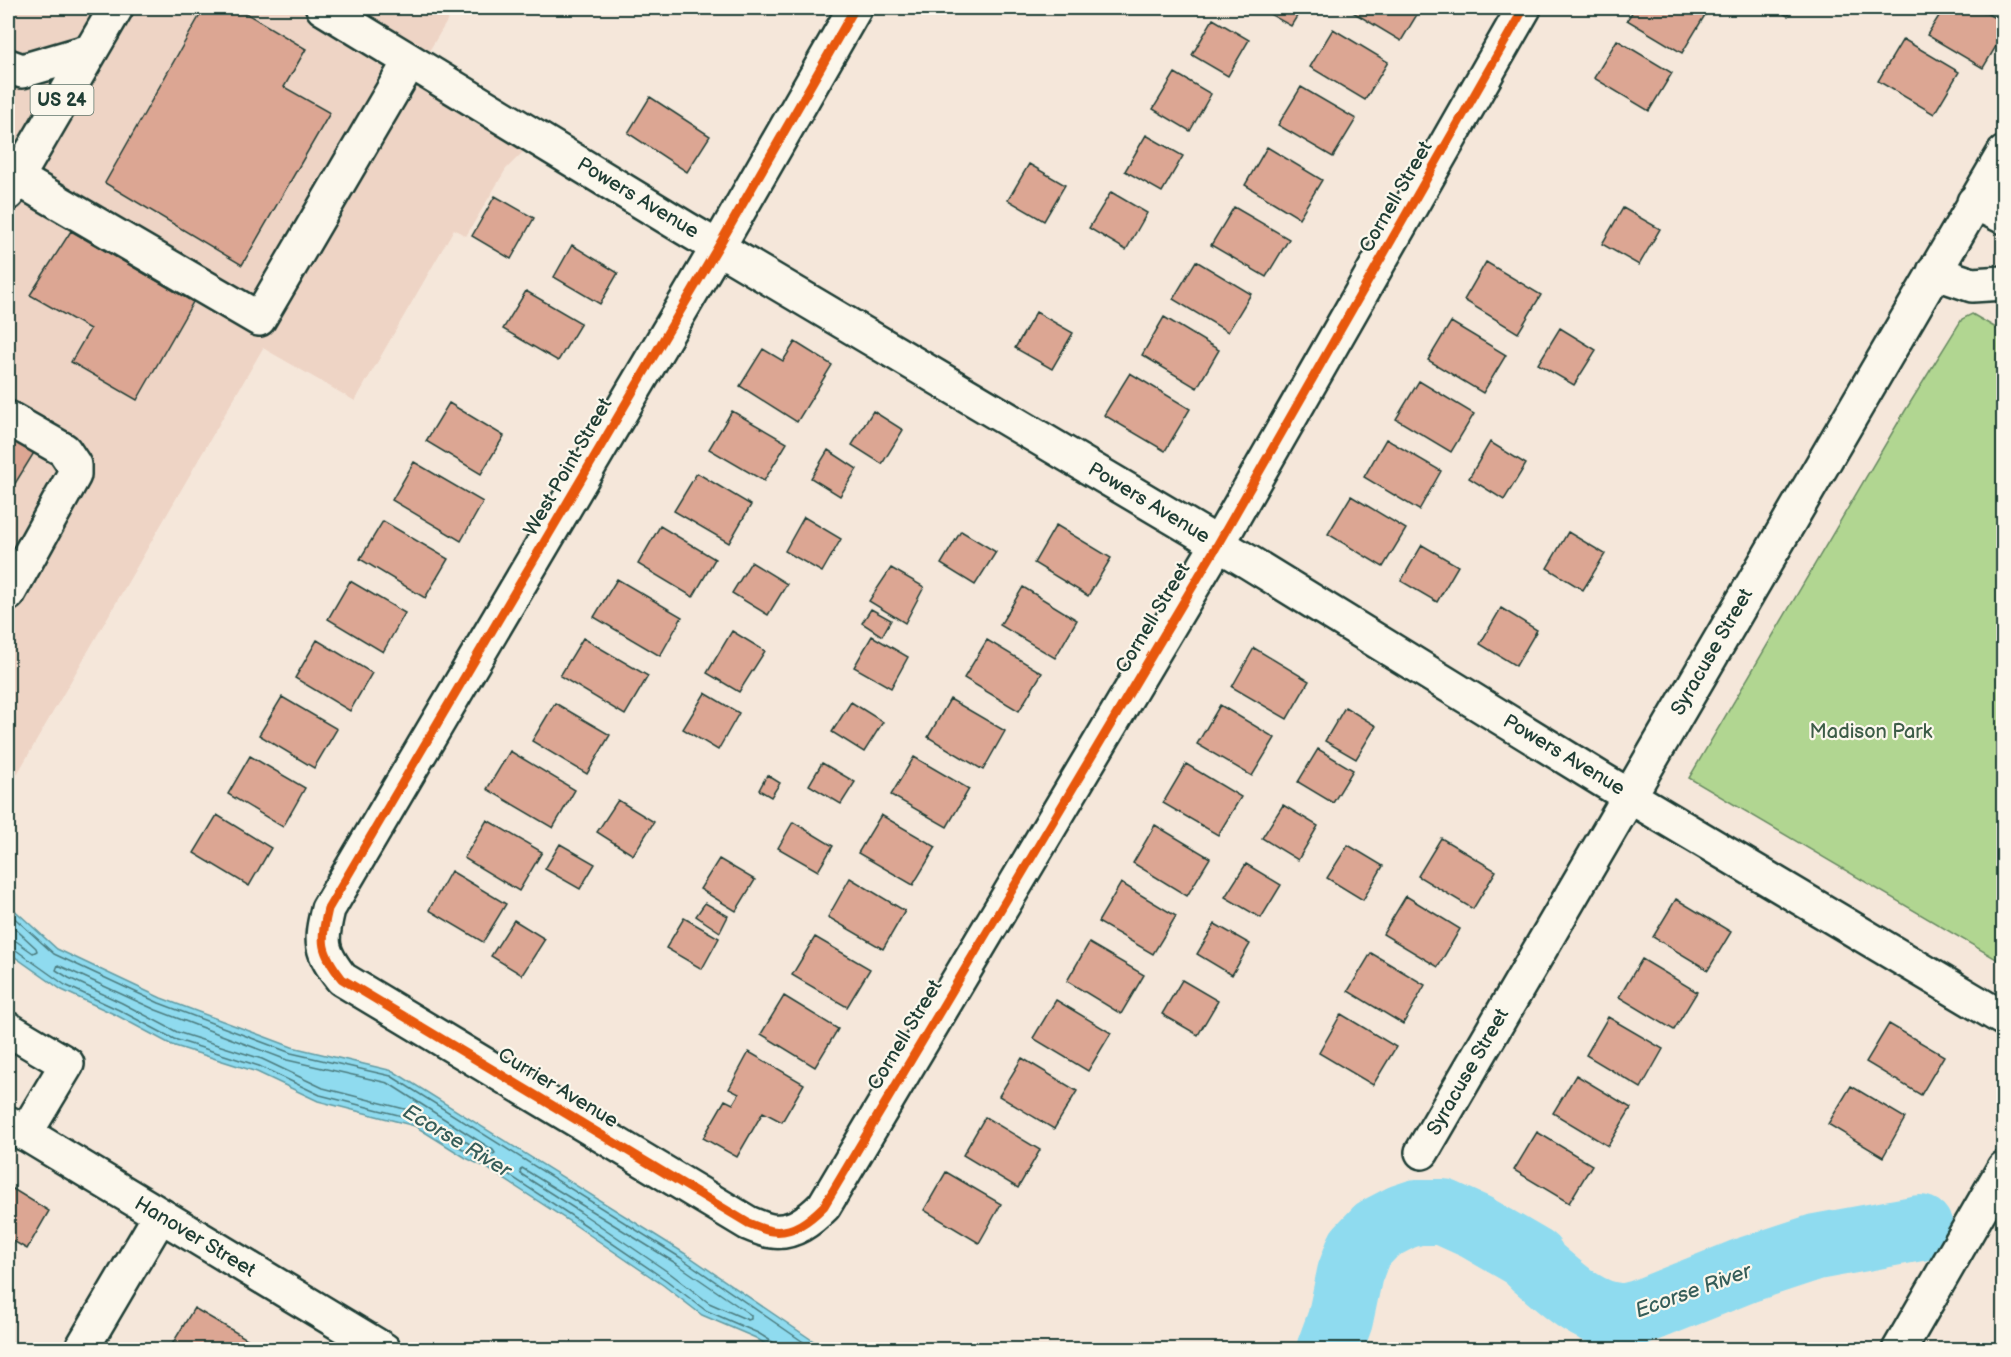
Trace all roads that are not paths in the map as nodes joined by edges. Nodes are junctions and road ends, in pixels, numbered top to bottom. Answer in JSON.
{"nodes":[{"id":1,"x":116,"y":8,"type":"edge"},
{"id":2,"x":323,"y":8,"type":"edge"},
{"id":3,"x":855,"y":8,"type":"edge"},
{"id":4,"x":1524,"y":8,"type":"edge"},
{"id":5,"x":90,"y":51,"type":"junction"},
{"id":6,"x":410,"y":61,"type":"junction"},
{"id":7,"x":8,"y":66,"type":"edge"},
{"id":8,"x":2004,"y":153,"type":"edge"},
{"id":9,"x":12,"y":185,"type":"edge"},
{"id":10,"x":1974,"y":202,"type":"junction"},
{"id":11,"x":2004,"y":217,"type":"edge"},
{"id":12,"x":718,"y":247,"type":"junction"},
{"id":13,"x":1934,"y":272,"type":"junction"},
{"id":14,"x":2004,"y":284,"type":"edge"},
{"id":15,"x":8,"y":418,"type":"edge"},
{"id":16,"x":1218,"y":544,"type":"junction"},
{"id":17,"x":8,"y":594,"type":"edge"},
{"id":18,"x":1629,"y":795,"type":"junction"},
{"id":19,"x":324,"y":947,"type":"joint"},
{"id":20,"x":2004,"y":1019,"type":"edge"},
{"id":21,"x":8,"y":1029,"type":"edge"},
{"id":22,"x":16,"y":1129,"type":"edge"},
{"id":23,"x":1422,"y":1152,"type":"dead end"},
{"id":24,"x":1997,"y":1178,"type":"edge"},
{"id":25,"x":160,"y":1216,"type":"junction"},
{"id":26,"x":792,"y":1229,"type":"joint"},
{"id":27,"x":81,"y":1350,"type":"edge"},
{"id":28,"x":384,"y":1350,"type":"edge"},
{"id":29,"x":1899,"y":1350,"type":"edge"}],
"edges":[{"from":1,"to":5,"type":"street","number":"US 24"},
{"from":2,"to":6,"type":"street","name":"Powers Avenue"},
{"from":3,"to":12,"type":"street","name":"West Point Street"},
{"from":4,"to":16,"type":"street","name":"Cornell Street"},
{"from":5,"to":7,"type":"street"},
{"from":5,"to":9,"type":"street","number":"US 24"},
{"from":6,"to":9,"type":"street"},
{"from":6,"to":12,"type":"street","name":"Powers Avenue"},
{"from":8,"to":10,"type":"street","name":"Syracuse Street"},
{"from":10,"to":11,"type":"street"},
{"from":10,"to":13,"type":"street","name":"Syracuse Street"},
{"from":12,"to":16,"type":"street","name":"Powers Avenue"},
{"from":12,"to":19,"type":"street","name":"West Point Street"},
{"from":13,"to":14,"type":"street"},
{"from":13,"to":18,"type":"street","name":"Syracuse Street"},
{"from":15,"to":17,"type":"street"},
{"from":16,"to":18,"type":"street","name":"Powers Avenue"},
{"from":16,"to":26,"type":"street","name":"Cornell Street"},
{"from":18,"to":20,"type":"street","name":"Powers Avenue"},
{"from":18,"to":23,"type":"street","name":"Syracuse Street"},
{"from":19,"to":26,"type":"street","name":"Currier Avenue"},
{"from":21,"to":22,"type":"street"},
{"from":22,"to":25,"type":"street","name":"Hanover Street"},
{"from":24,"to":29,"type":"street"},
{"from":25,"to":27,"type":"street"},
{"from":25,"to":28,"type":"street","name":"Hanover Street"}]}
